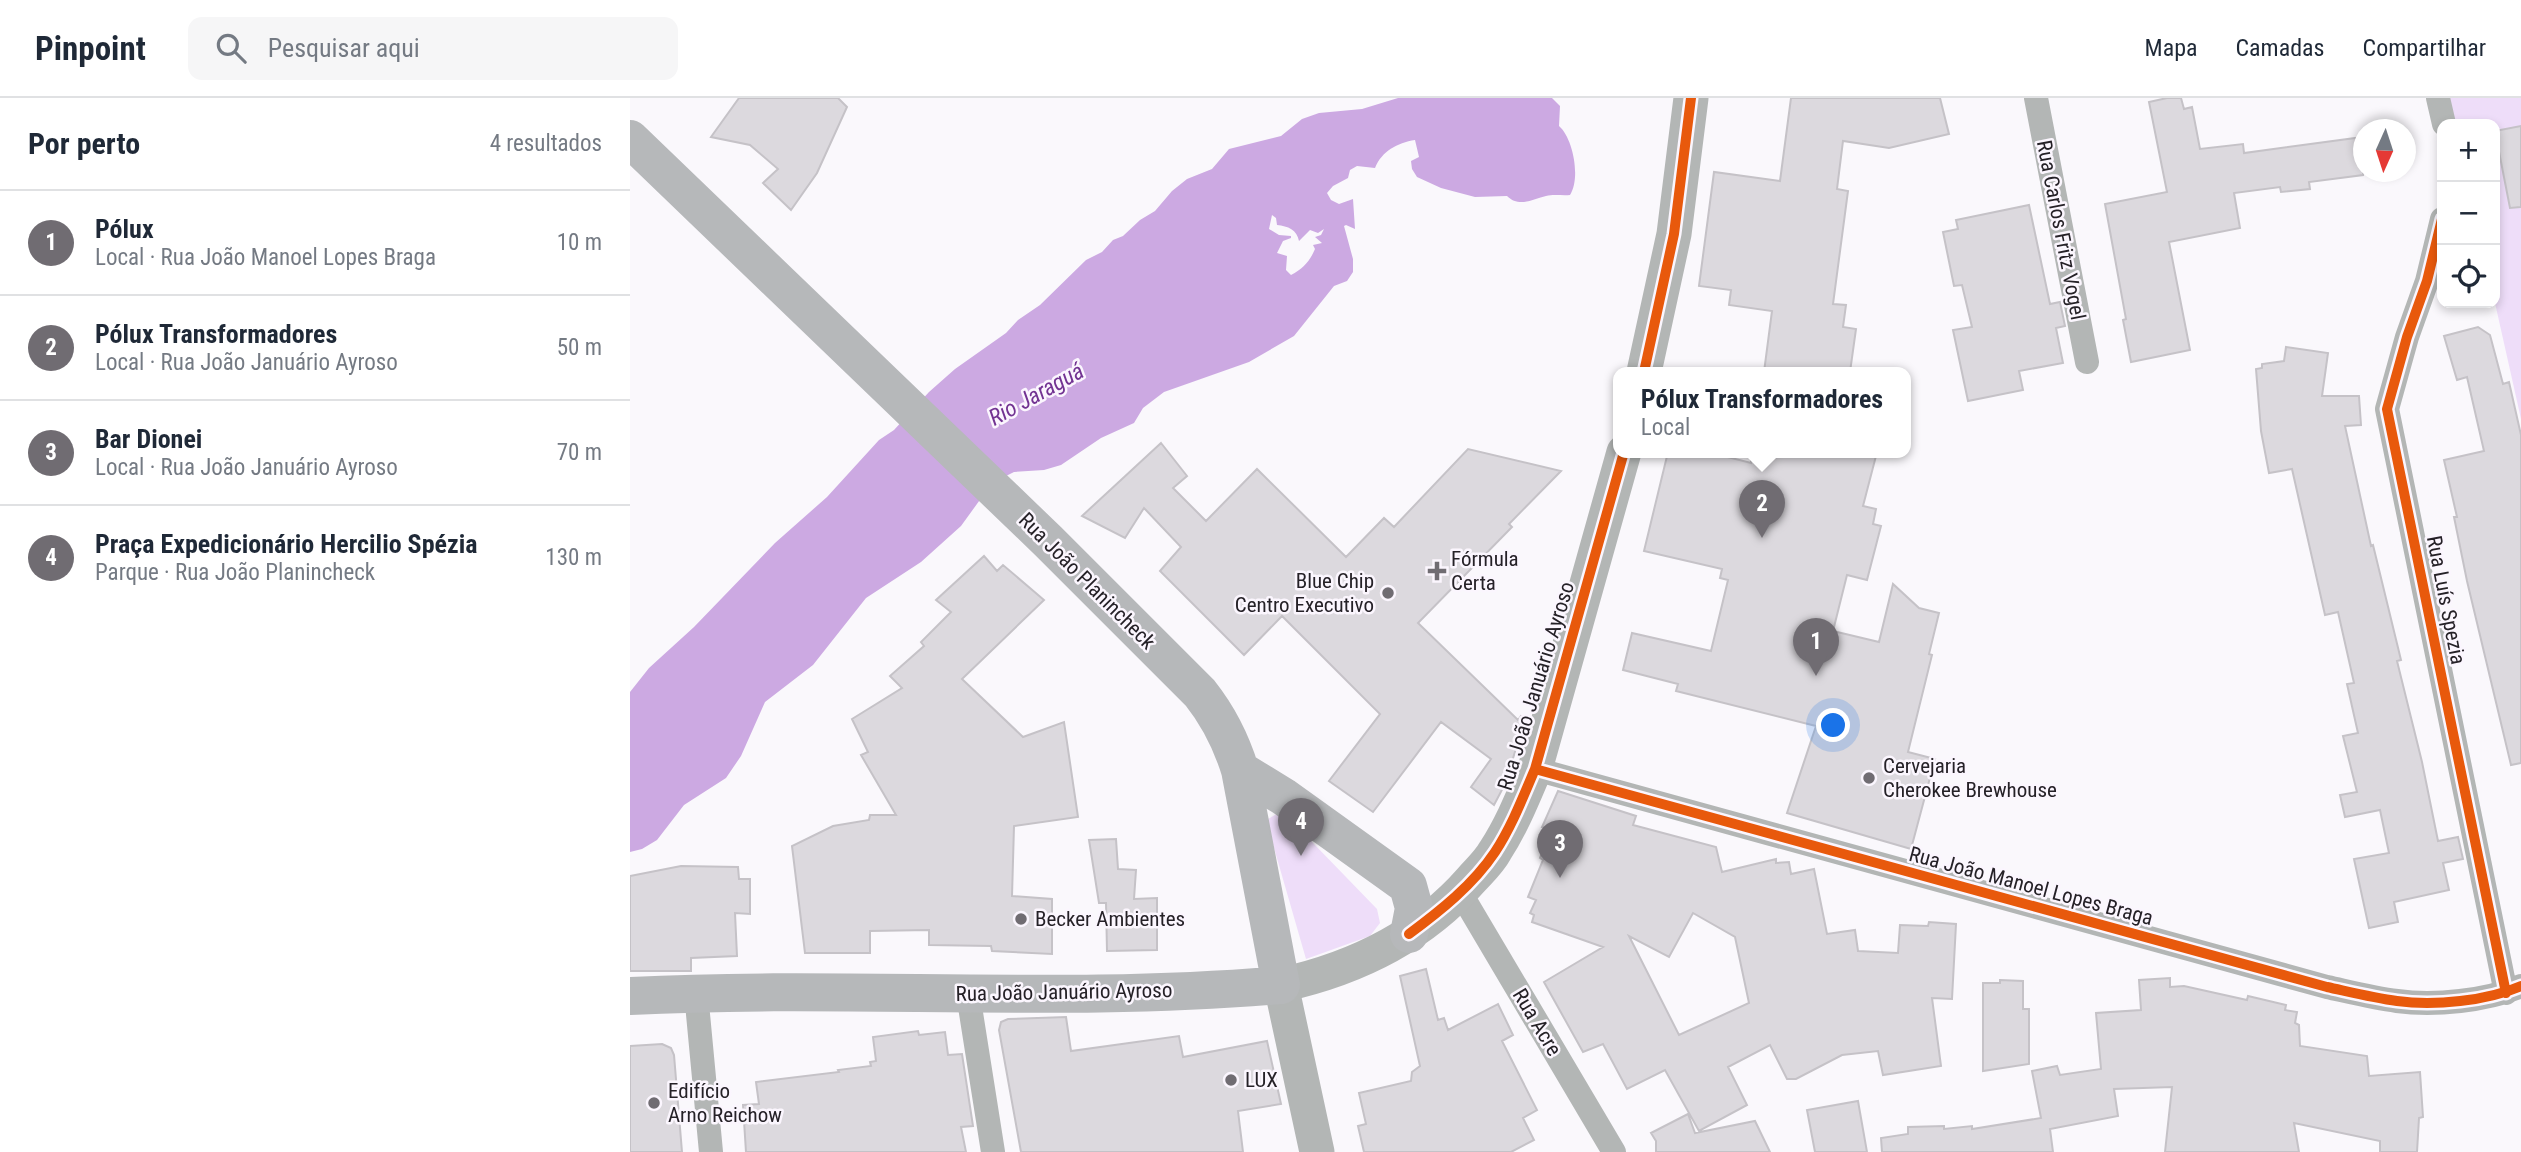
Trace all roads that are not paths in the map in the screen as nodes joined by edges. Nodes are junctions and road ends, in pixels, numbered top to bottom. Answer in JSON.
{"nodes":[{"id":1,"x":1691,"y":98,"type":"edge"},
{"id":2,"x":2036,"y":98,"type":"edge"},
{"id":3,"x":2438,"y":98,"type":"edge"},
{"id":4,"x":2443,"y":119,"type":"edge"},
{"id":5,"x":630,"y":139,"type":"edge"},
{"id":6,"x":2437,"y":240,"type":"edge"},
{"id":7,"x":2087,"y":362,"type":"dead end"},
{"id":8,"x":1645,"y":367,"type":"edge"},
{"id":9,"x":1622,"y":458,"type":"edge"},
{"id":10,"x":1535,"y":769,"type":"junction"},
{"id":11,"x":1240,"y":770,"type":"junction"},
{"id":12,"x":1460,"y":892,"type":"junction"},
{"id":13,"x":1409,"y":934,"type":"junction"},
{"id":14,"x":1281,"y":985,"type":"junction"},
{"id":15,"x":2514,"y":990,"type":"edge"},
{"id":16,"x":696,"y":993,"type":"junction"},
{"id":17,"x":968,"y":994,"type":"junction"},
{"id":18,"x":630,"y":996,"type":"edge"},
{"id":19,"x":711,"y":1152,"type":"edge"},
{"id":20,"x":993,"y":1152,"type":"edge"},
{"id":21,"x":1317,"y":1152,"type":"edge"},
{"id":22,"x":1614,"y":1152,"type":"edge"}],
"edges":[{"from":1,"to":8,"type":"main road"},
{"from":2,"to":7,"type":"street","name":"Rua Carlos Fritz Vogel"},
{"from":3,"to":4,"type":"street"},
{"from":5,"to":11,"type":"main road","name":"Rua João Planincheck"},
{"from":6,"to":15,"type":"street","name":"Rua Luís Spezia"},
{"from":9,"to":10,"type":"main road","name":"Rua João Januário Ayroso"},
{"from":10,"to":12,"type":"main road","name":"Rua João Januário Ayroso"},
{"from":10,"to":15,"type":"street","name":"Rua João Manoel Lopes Braga"},
{"from":11,"to":13,"type":"main road"},
{"from":11,"to":14,"type":"main road","name":"Rua João Planincheck"},
{"from":12,"to":13,"type":"main road","name":"Rua João Januário Ayroso"},
{"from":12,"to":22,"type":"street","name":"Rua Acre"},
{"from":13,"to":14,"type":"main road","name":"Rua João Januário Ayroso"},
{"from":14,"to":17,"type":"main road","name":"Rua João Januário Ayroso"},
{"from":14,"to":21,"type":"main road","name":"Rua João Planincheck"},
{"from":16,"to":17,"type":"main road","name":"Rua João Januário Ayroso"},
{"from":16,"to":18,"type":"main road","name":"Rua João Januário Ayroso"},
{"from":16,"to":19,"type":"street"},
{"from":17,"to":20,"type":"street"}]}
